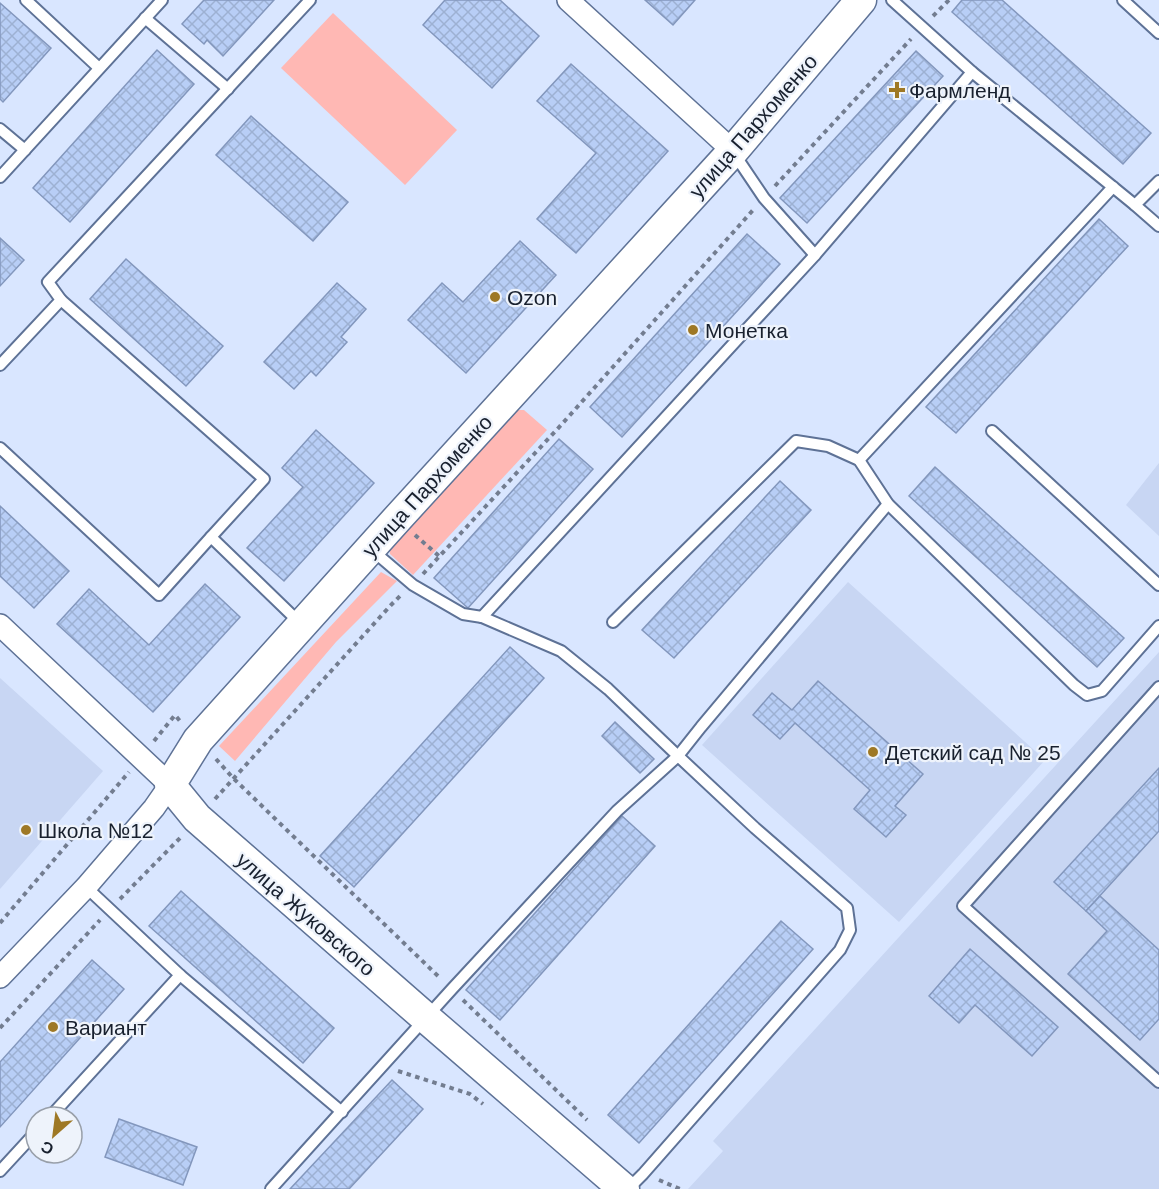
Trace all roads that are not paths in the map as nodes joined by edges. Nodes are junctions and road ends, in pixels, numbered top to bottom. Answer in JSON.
{"nodes":[{"id":1,"x":26,"y":0,"type":"edge"},
{"id":2,"x":162,"y":0,"type":"edge"},
{"id":3,"x":310,"y":0,"type":"edge"},
{"id":4,"x":568,"y":0,"type":"edge"},
{"id":5,"x":892,"y":0,"type":"edge"},
{"id":6,"x":1123,"y":0,"type":"edge"},
{"id":7,"x":853,"y":3,"type":"edge"},
{"id":8,"x":145,"y":18,"type":"junction"},
{"id":9,"x":1159,"y":33,"type":"edge"},
{"id":10,"x":99,"y":68,"type":"junction"},
{"id":11,"x":972,"y":72,"type":"junction"},
{"id":12,"x":228,"y":89,"type":"junction"},
{"id":13,"x":0,"y":129,"type":"edge"},
{"id":14,"x":25,"y":150,"type":"junction"},
{"id":15,"x":733,"y":151,"type":"junction"},
{"id":16,"x":0,"y":177,"type":"edge"},
{"id":17,"x":1159,"y":181,"type":"edge"},
{"id":18,"x":1113,"y":187,"type":"junction"},
{"id":19,"x":1135,"y":205,"type":"junction"},
{"id":20,"x":1159,"y":226,"type":"edge"},
{"id":21,"x":815,"y":255,"type":"junction"},
{"id":22,"x":61,"y":300,"type":"junction"},
{"id":23,"x":0,"y":365,"type":"edge"},
{"id":24,"x":992,"y":431,"type":"dead end"},
{"id":25,"x":0,"y":448,"type":"edge"},
{"id":26,"x":859,"y":460,"type":"junction"},
{"id":27,"x":888,"y":504,"type":"junction"},
{"id":28,"x":211,"y":537,"type":"junction"},
{"id":29,"x":370,"y":549,"type":"junction"},
{"id":30,"x":1159,"y":585,"type":"edge"},
{"id":31,"x":482,"y":617,"type":"junction"},
{"id":32,"x":613,"y":622,"type":"dead end"},
{"id":33,"x":0,"y":625,"type":"edge"},
{"id":34,"x":302,"y":625,"type":"junction"},
{"id":35,"x":1159,"y":626,"type":"edge"},
{"id":36,"x":1159,"y":687,"type":"edge"},
{"id":37,"x":678,"y":756,"type":"junction"},
{"id":38,"x":170,"y":784,"type":"junction"},
{"id":39,"x":86,"y":887,"type":"junction"},
{"id":40,"x":180,"y":975,"type":"junction"},
{"id":41,"x":0,"y":977,"type":"edge"},
{"id":42,"x":426,"y":1018,"type":"junction"},
{"id":43,"x":1159,"y":1082,"type":"edge"},
{"id":44,"x":61,"y":1105,"type":"edge"},
{"id":45,"x":342,"y":1112,"type":"junction"},
{"id":46,"x":24,"y":1145,"type":"edge"},
{"id":47,"x":0,"y":1171,"type":"edge"},
{"id":48,"x":632,"y":1184,"type":"edge"},
{"id":49,"x":271,"y":1189,"type":"edge"}],
"edges":[{"from":1,"to":10,"type":"lane"},
{"from":2,"to":8,"type":"lane"},
{"from":3,"to":12,"type":"lane"},
{"from":4,"to":15,"type":"street"},
{"from":5,"to":11,"type":"lane"},
{"from":6,"to":9,"type":"lane"},
{"from":7,"to":15,"type":"street","name":"улица Пархоменко"},
{"from":8,"to":10,"type":"lane"},
{"from":8,"to":12,"type":"lane"},
{"from":10,"to":14,"type":"lane"},
{"from":11,"to":18,"type":"lane"},
{"from":11,"to":21,"type":"lane"},
{"from":12,"to":22,"type":"lane"},
{"from":13,"to":14,"type":"lane"},
{"from":14,"to":16,"type":"lane"},
{"from":15,"to":21,"type":"lane"},
{"from":15,"to":29,"type":"street","name":"улица Пархоменко"},
{"from":17,"to":19,"type":"lane"},
{"from":18,"to":19,"type":"lane"},
{"from":18,"to":26,"type":"lane"},
{"from":19,"to":20,"type":"lane"},
{"from":21,"to":31,"type":"lane"},
{"from":22,"to":23,"type":"lane"},
{"from":22,"to":28,"type":"lane"},
{"from":24,"to":30,"type":"lane"},
{"from":25,"to":28,"type":"lane"},
{"from":26,"to":27,"type":"lane"},
{"from":26,"to":32,"type":"lane"},
{"from":27,"to":35,"type":"lane"},
{"from":27,"to":37,"type":"lane"},
{"from":28,"to":34,"type":"lane"},
{"from":29,"to":31,"type":"lane"},
{"from":29,"to":34,"type":"street","name":"улица Пархоменко"},
{"from":31,"to":37,"type":"lane"},
{"from":33,"to":38,"type":"street","name":"улица Жуковского"},
{"from":34,"to":38,"type":"street","name":"улица Пархоменко"},
{"from":36,"to":43,"type":"lane"},
{"from":37,"to":42,"type":"lane"},
{"from":37,"to":48,"type":"lane"},
{"from":38,"to":39,"type":"street","name":"улица Пархоменко"},
{"from":38,"to":42,"type":"street","name":"улица Жуковского"},
{"from":39,"to":40,"type":"lane"},
{"from":39,"to":41,"type":"street","name":"улица Пархоменко"},
{"from":40,"to":44,"type":"lane"},
{"from":40,"to":45,"type":"lane"},
{"from":42,"to":45,"type":"lane"},
{"from":42,"to":48,"type":"street","name":"улица Жуковского"},
{"from":45,"to":49,"type":"lane"},
{"from":46,"to":47,"type":"lane"}]}
